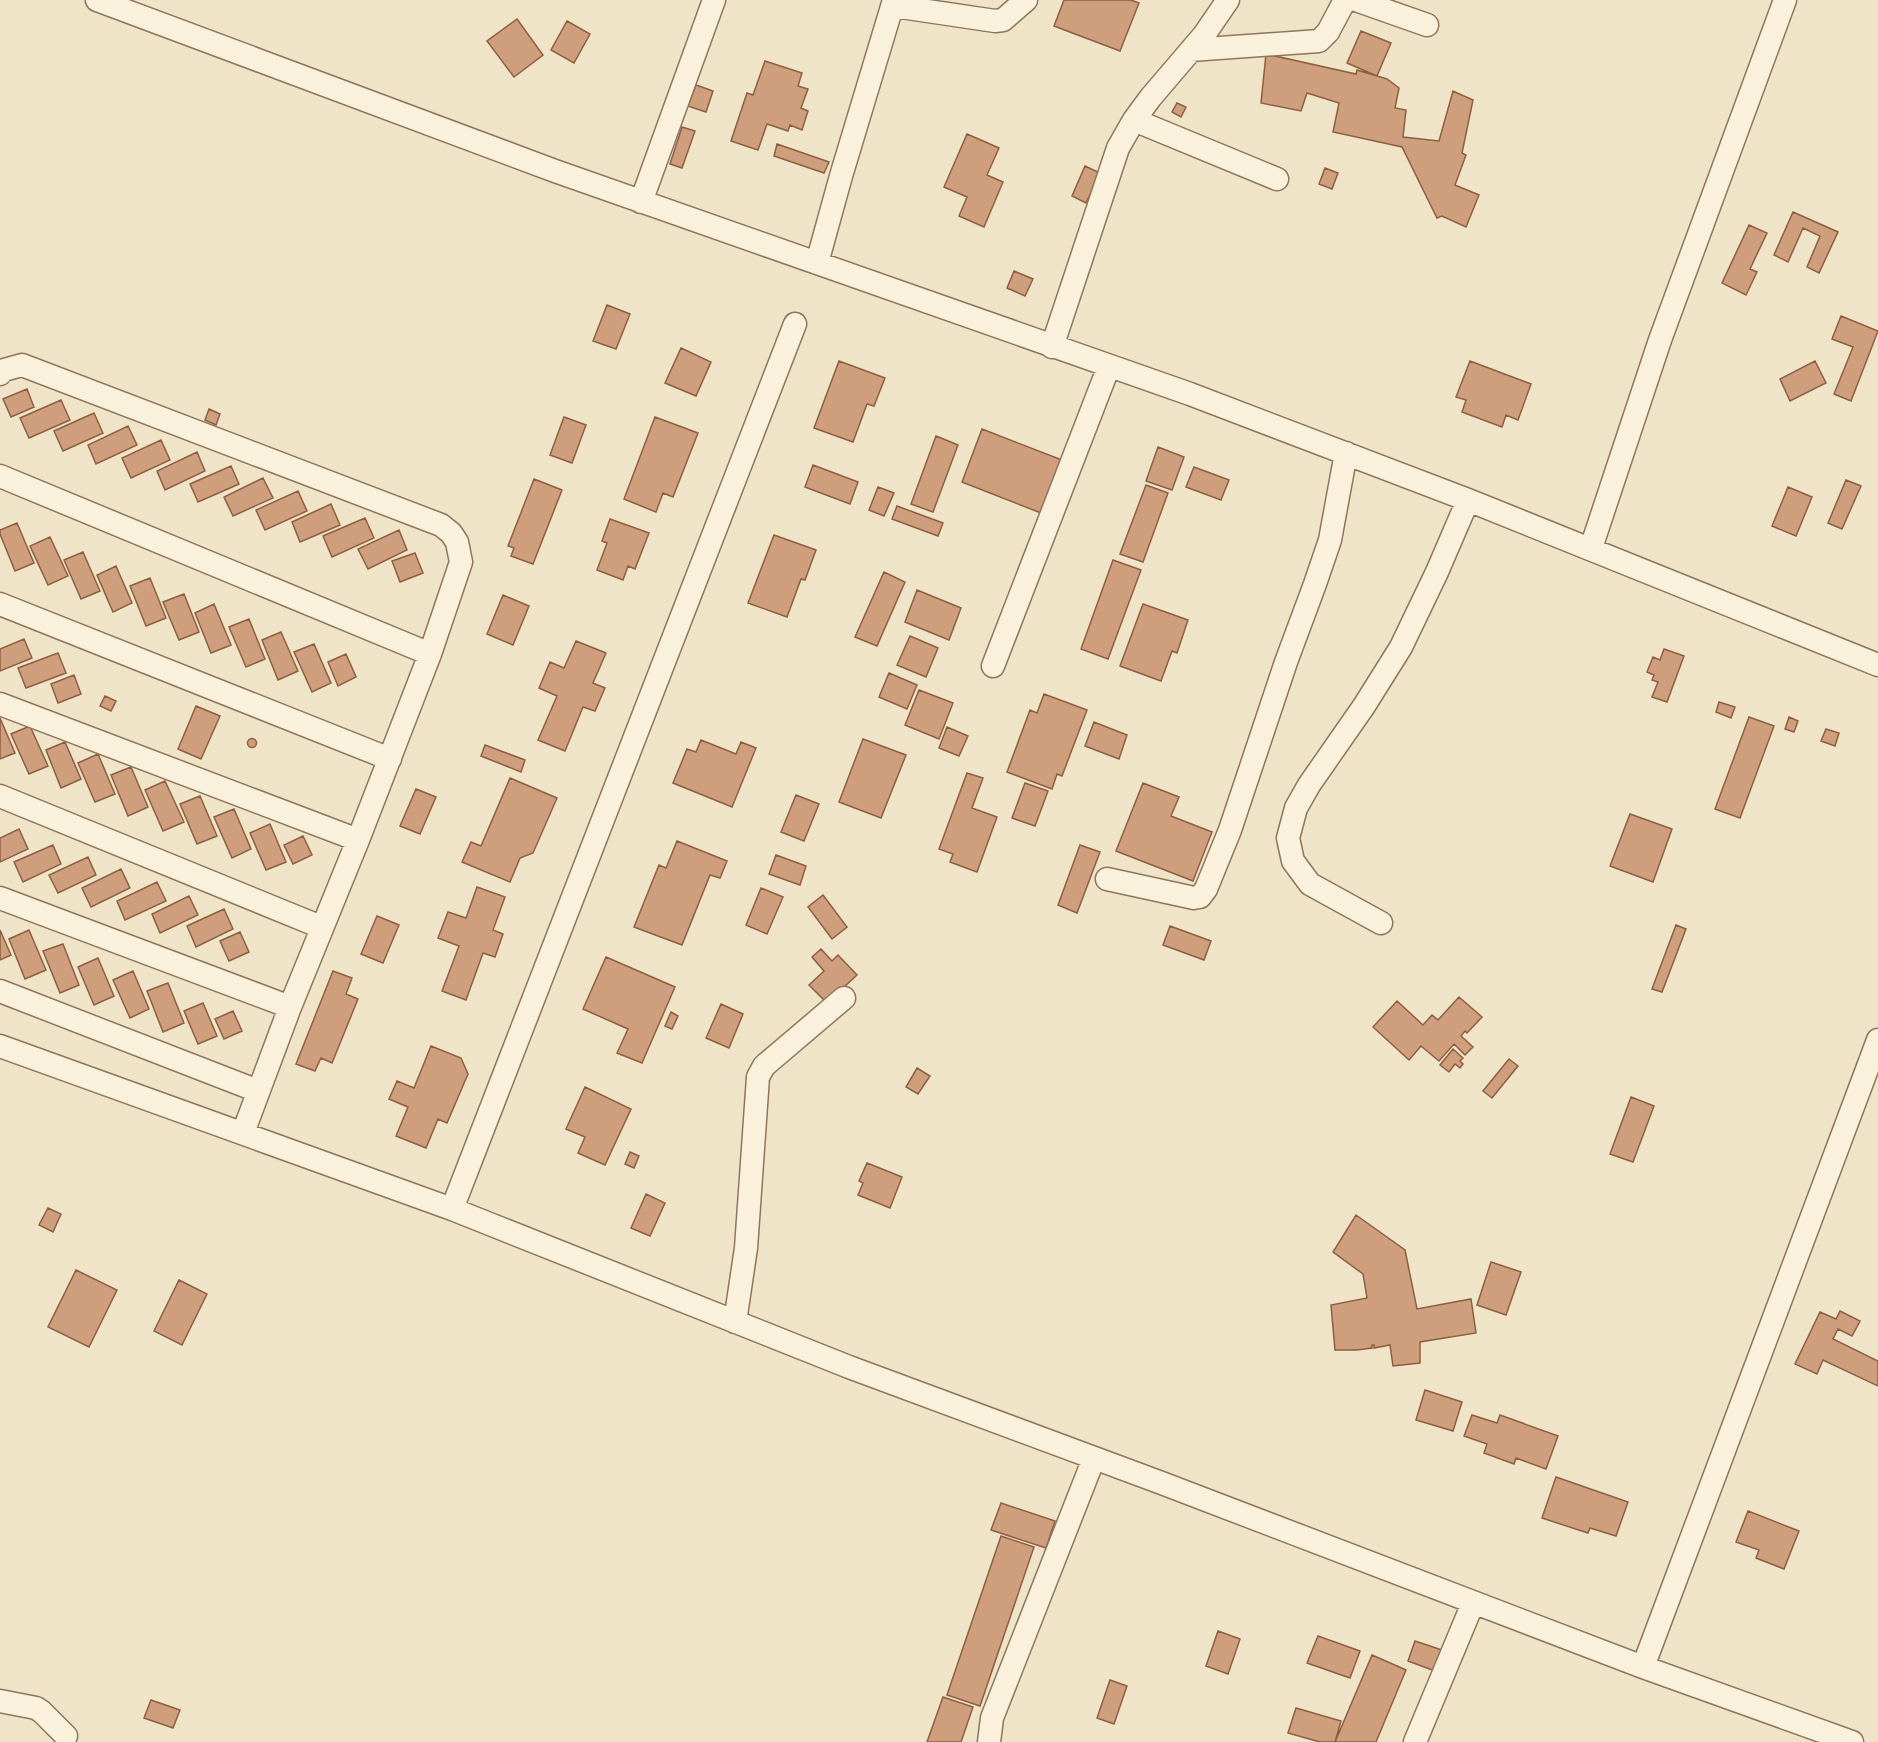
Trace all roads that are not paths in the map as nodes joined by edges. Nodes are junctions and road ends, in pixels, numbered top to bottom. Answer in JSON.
{"nodes":[{"id":1,"x":97,"y":0,"type":"edge"},
{"id":2,"x":714,"y":0,"type":"edge"},
{"id":3,"x":1026,"y":0,"type":"edge"},
{"id":4,"x":1228,"y":0,"type":"edge"},
{"id":5,"x":1345,"y":0,"type":"edge"},
{"id":6,"x":1356,"y":0,"type":"edge"},
{"id":7,"x":1785,"y":0,"type":"edge"},
{"id":8,"x":894,"y":3,"type":"edge"},
{"id":9,"x":1427,"y":25,"type":"dead end"},
{"id":10,"x":1191,"y":50,"type":"junction"},
{"id":11,"x":1134,"y":120,"type":"junction"},
{"id":12,"x":1277,"y":179,"type":"dead end"},
{"id":13,"x":641,"y":202,"type":"junction"},
{"id":14,"x":817,"y":263,"type":"junction"},
{"id":15,"x":795,"y":324,"type":"dead end"},
{"id":16,"x":1052,"y":346,"type":"junction"},
{"id":17,"x":1110,"y":366,"type":"junction"},
{"id":18,"x":0,"y":374,"type":"edge"},
{"id":19,"x":1346,"y":453,"type":"junction"},
{"id":20,"x":0,"y":476,"type":"edge"},
{"id":21,"x":1468,"y":500,"type":"junction"},
{"id":22,"x":1591,"y":548,"type":"junction"},
{"id":23,"x":0,"y":604,"type":"edge"},
{"id":24,"x":430,"y":654,"type":"junction"},
{"id":25,"x":993,"y":666,"type":"dead end"},
{"id":26,"x":1878,"y":666,"type":"edge"},
{"id":27,"x":0,"y":704,"type":"edge"},
{"id":28,"x":390,"y":759,"type":"junction"},
{"id":29,"x":0,"y":796,"type":"edge"},
{"id":30,"x":358,"y":840,"type":"junction"},
{"id":31,"x":1107,"y":879,"type":"dead end"},
{"id":32,"x":0,"y":898,"type":"edge"},
{"id":33,"x":1381,"y":923,"type":"dead end"},
{"id":34,"x":321,"y":927,"type":"junction"},
{"id":35,"x":0,"y":991,"type":"edge"},
{"id":36,"x":844,"y":998,"type":"dead end"},
{"id":37,"x":290,"y":1007,"type":"junction"},
{"id":38,"x":1878,"y":1040,"type":"edge"},
{"id":39,"x":0,"y":1046,"type":"edge"},
{"id":40,"x":258,"y":1091,"type":"junction"},
{"id":41,"x":243,"y":1132,"type":"junction"},
{"id":42,"x":452,"y":1209,"type":"junction"},
{"id":43,"x":735,"y":1322,"type":"junction"},
{"id":44,"x":1094,"y":1458,"type":"junction"},
{"id":45,"x":1473,"y":1603,"type":"junction"},
{"id":46,"x":1643,"y":1667,"type":"junction"},
{"id":47,"x":0,"y":1701,"type":"edge"},
{"id":48,"x":66,"y":1736,"type":"dead end"},
{"id":49,"x":989,"y":1742,"type":"edge"},
{"id":50,"x":1415,"y":1742,"type":"edge"},
{"id":51,"x":1852,"y":1742,"type":"edge"}],
"edges":[{"from":1,"to":13,"type":"street"},
{"from":2,"to":13,"type":"street"},
{"from":3,"to":8,"type":"street"},
{"from":4,"to":10,"type":"street"},
{"from":5,"to":10,"type":"street"},
{"from":6,"to":9,"type":"street"},
{"from":7,"to":22,"type":"street"},
{"from":8,"to":14,"type":"street"},
{"from":10,"to":11,"type":"street"},
{"from":11,"to":12,"type":"street"},
{"from":11,"to":16,"type":"street"},
{"from":13,"to":14,"type":"street"},
{"from":14,"to":16,"type":"street"},
{"from":15,"to":42,"type":"street"},
{"from":16,"to":17,"type":"street"},
{"from":17,"to":19,"type":"street"},
{"from":17,"to":25,"type":"street"},
{"from":18,"to":24,"type":"street"},
{"from":19,"to":21,"type":"street"},
{"from":19,"to":31,"type":"street"},
{"from":20,"to":24,"type":"street"},
{"from":21,"to":22,"type":"street"},
{"from":21,"to":33,"type":"street"},
{"from":22,"to":26,"type":"street"},
{"from":23,"to":28,"type":"street"},
{"from":24,"to":28,"type":"street"},
{"from":27,"to":30,"type":"street"},
{"from":28,"to":30,"type":"street"},
{"from":29,"to":34,"type":"street"},
{"from":30,"to":34,"type":"street"},
{"from":32,"to":37,"type":"street"},
{"from":34,"to":37,"type":"street"},
{"from":35,"to":40,"type":"street"},
{"from":36,"to":43,"type":"street"},
{"from":37,"to":40,"type":"street"},
{"from":38,"to":46,"type":"street"},
{"from":39,"to":41,"type":"street"},
{"from":40,"to":41,"type":"street"},
{"from":41,"to":42,"type":"street"},
{"from":42,"to":43,"type":"street"},
{"from":43,"to":44,"type":"street"},
{"from":44,"to":45,"type":"street"},
{"from":44,"to":49,"type":"street"},
{"from":45,"to":46,"type":"street"},
{"from":45,"to":50,"type":"street"},
{"from":46,"to":51,"type":"street"},
{"from":47,"to":48,"type":"street"}]}
